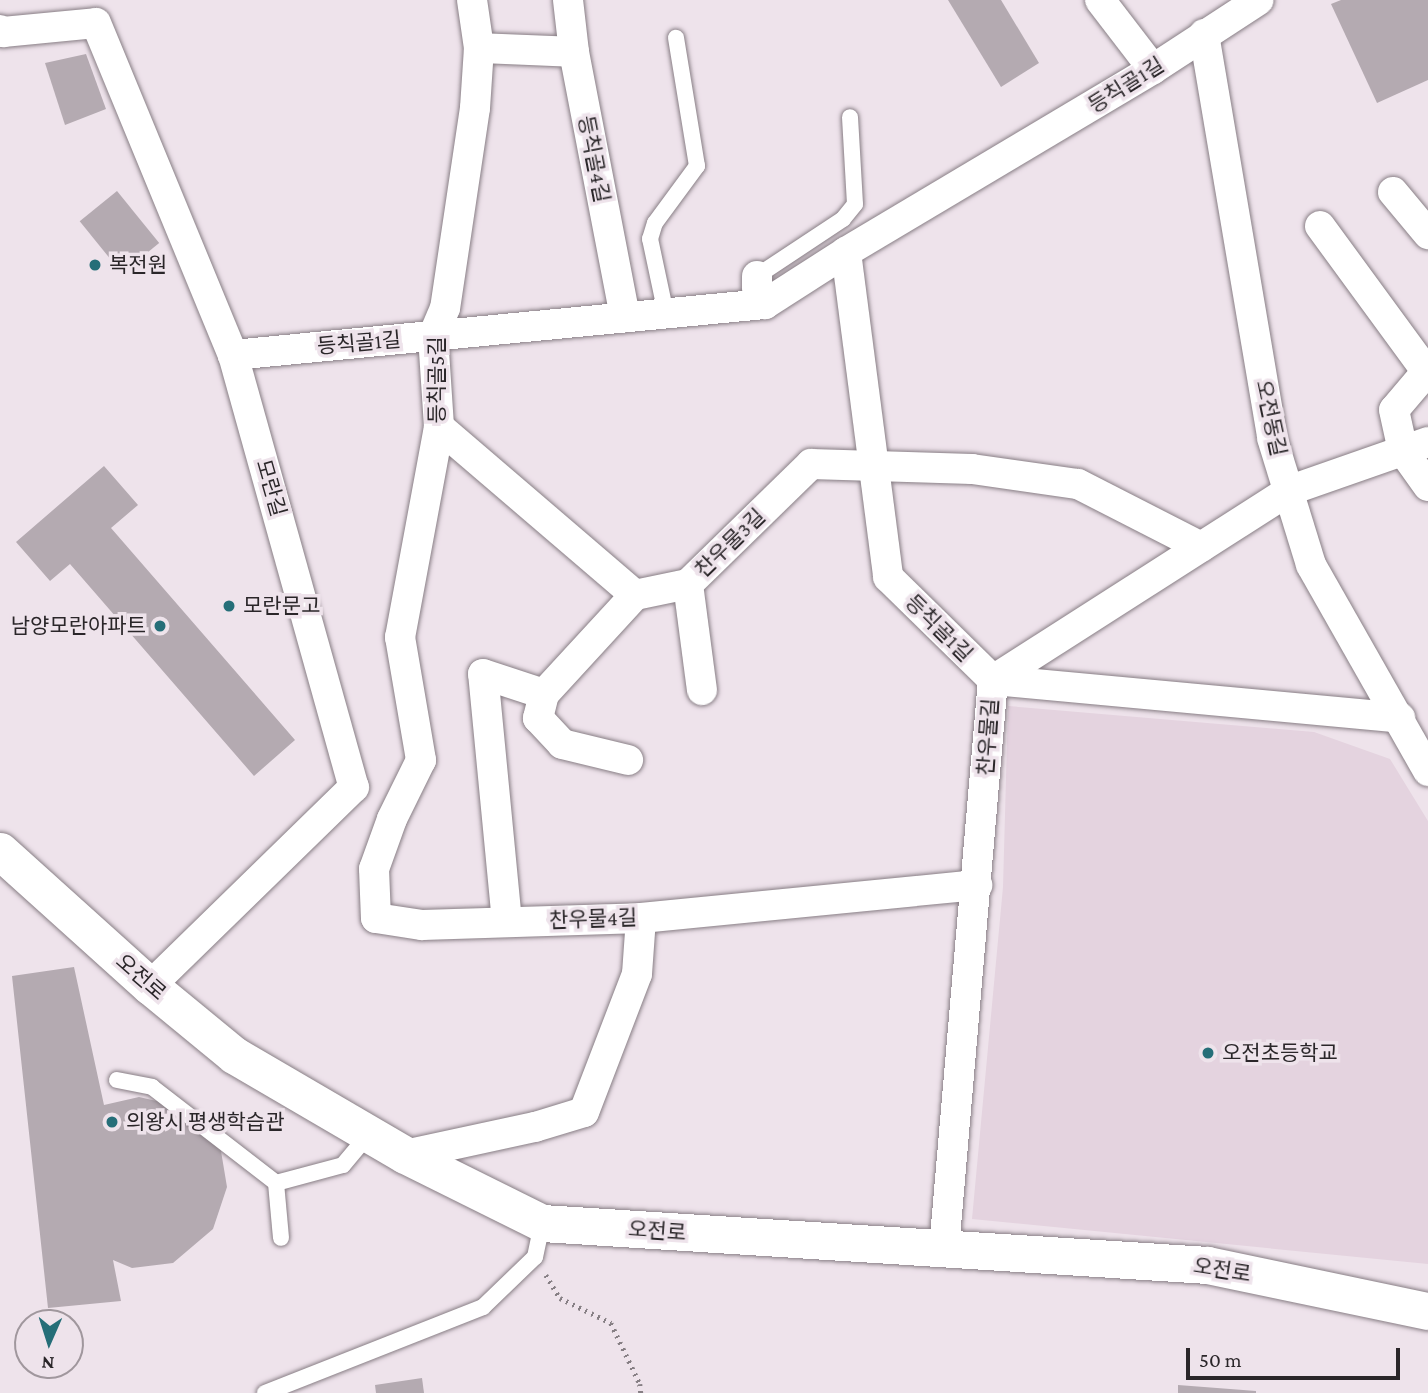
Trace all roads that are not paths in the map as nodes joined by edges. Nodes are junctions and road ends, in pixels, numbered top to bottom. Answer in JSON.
{"nodes":[{"id":1,"x":471,"y":0,"type":"edge"},
{"id":2,"x":568,"y":0,"type":"edge"},
{"id":3,"x":1100,"y":0,"type":"edge"},
{"id":4,"x":1259,"y":0,"type":"edge"},
{"id":5,"x":0,"y":30,"type":"edge"},
{"id":6,"x":1204,"y":34,"type":"junction"},
{"id":7,"x":676,"y":38,"type":"dead end"},
{"id":8,"x":479,"y":48,"type":"junction"},
{"id":9,"x":574,"y":52,"type":"junction"},
{"id":10,"x":1153,"y":69,"type":"junction"},
{"id":11,"x":850,"y":117,"type":"dead end"},
{"id":12,"x":1393,"y":192,"type":"dead end"},
{"id":13,"x":1320,"y":226,"type":"dead end"},
{"id":14,"x":1428,"y":234,"type":"edge"},
{"id":15,"x":846,"y":252,"type":"junction"},
{"id":16,"x":757,"y":276,"type":"joint"},
{"id":17,"x":765,"y":304,"type":"junction"},
{"id":18,"x":666,"y":314,"type":"junction"},
{"id":19,"x":625,"y":317,"type":"junction"},
{"id":20,"x":433,"y":336,"type":"junction"},
{"id":21,"x":233,"y":355,"type":"junction"},
{"id":22,"x":1427,"y":371,"type":"edge"},
{"id":23,"x":439,"y":427,"type":"junction"},
{"id":24,"x":1416,"y":446,"type":"edge"},
{"id":25,"x":874,"y":466,"type":"junction"},
{"id":26,"x":1428,"y":486,"type":"edge"},
{"id":27,"x":1289,"y":491,"type":"junction"},
{"id":28,"x":1201,"y":547,"type":"junction"},
{"id":29,"x":688,"y":584,"type":"junction"},
{"id":30,"x":635,"y":595,"type":"junction"},
{"id":31,"x":993,"y":680,"type":"junction"},
{"id":32,"x":702,"y":690,"type":"dead end"},
{"id":33,"x":544,"y":694,"type":"junction"},
{"id":34,"x":1400,"y":718,"type":"junction"},
{"id":35,"x":421,"y":760,"type":"joint"},
{"id":36,"x":628,"y":760,"type":"dead end"},
{"id":37,"x":1428,"y":771,"type":"edge"},
{"id":38,"x":0,"y":851,"type":"edge"},
{"id":39,"x":977,"y":886,"type":"junction"},
{"id":40,"x":641,"y":918,"type":"junction"},
{"id":41,"x":507,"y":922,"type":"junction"},
{"id":42,"x":150,"y":986,"type":"junction"},
{"id":43,"x":117,"y":1080,"type":"dead end"},
{"id":44,"x":369,"y":1134,"type":"junction"},
{"id":45,"x":405,"y":1155,"type":"junction"},
{"id":46,"x":276,"y":1183,"type":"junction"},
{"id":47,"x":281,"y":1238,"type":"dead end"},
{"id":48,"x":539,"y":1240,"type":"junction"},
{"id":49,"x":944,"y":1249,"type":"junction"},
{"id":50,"x":1428,"y":1311,"type":"edge"},
{"id":51,"x":265,"y":1393,"type":"edge"}],
"edges":[{"from":1,"to":8,"type":"street","name":"등칙골5길"},
{"from":2,"to":9,"type":"street","name":"등칙골4길"},
{"from":3,"to":10,"type":"street"},
{"from":4,"to":6,"type":"street","name":"등칙골1길"},
{"from":5,"to":21,"type":"street","name":"모란길"},
{"from":6,"to":10,"type":"street","name":"등칙골1길"},
{"from":6,"to":27,"type":"street","name":"오전동길"},
{"from":7,"to":18,"type":"lane"},
{"from":8,"to":9,"type":"street"},
{"from":8,"to":20,"type":"street","name":"등칙골5길"},
{"from":9,"to":19,"type":"street","name":"등칙골4길"},
{"from":10,"to":15,"type":"street","name":"등칙골1길"},
{"from":11,"to":16,"type":"lane"},
{"from":12,"to":14,"type":"street"},
{"from":13,"to":22,"type":"street"},
{"from":15,"to":17,"type":"street","name":"등칙골1길"},
{"from":15,"to":25,"type":"street","name":"등칙골1길"},
{"from":16,"to":17,"type":"street"},
{"from":17,"to":18,"type":"street","name":"등칙골1길"},
{"from":18,"to":19,"type":"street","name":"등칙골1길"},
{"from":19,"to":20,"type":"street","name":"등칙골1길"},
{"from":20,"to":21,"type":"street","name":"등칙골1길"},
{"from":20,"to":23,"type":"street","name":"등칙골5길"},
{"from":21,"to":42,"type":"street","name":"모란길"},
{"from":22,"to":24,"type":"street"},
{"from":23,"to":30,"type":"street"},
{"from":23,"to":35,"type":"street","name":"등칙골5길"},
{"from":24,"to":26,"type":"street"},
{"from":24,"to":27,"type":"street","name":"찬우물길"},
{"from":25,"to":28,"type":"street","name":"찬우물3길"},
{"from":25,"to":29,"type":"street","name":"찬우물3길"},
{"from":25,"to":31,"type":"street","name":"등칙골1길"},
{"from":27,"to":28,"type":"street","name":"찬우물길"},
{"from":27,"to":34,"type":"street","name":"오전동길"},
{"from":28,"to":31,"type":"street","name":"찬우물길"},
{"from":29,"to":30,"type":"street","name":"찬우물3길"},
{"from":29,"to":32,"type":"street"},
{"from":30,"to":33,"type":"street"},
{"from":31,"to":34,"type":"street"},
{"from":31,"to":39,"type":"street","name":"찬우물길"},
{"from":33,"to":36,"type":"street"},
{"from":33,"to":41,"type":"street"},
{"from":34,"to":37,"type":"street","name":"오전동길"},
{"from":35,"to":41,"type":"street","name":"찬우물4길"},
{"from":38,"to":42,"type":"street","name":"오전로"},
{"from":39,"to":40,"type":"street","name":"찬우물4길"},
{"from":39,"to":49,"type":"street","name":"찬우물길"},
{"from":40,"to":41,"type":"street","name":"찬우물4길"},
{"from":40,"to":45,"type":"street"},
{"from":42,"to":44,"type":"street","name":"오전로"},
{"from":43,"to":46,"type":"lane"},
{"from":44,"to":45,"type":"street","name":"오전로"},
{"from":44,"to":46,"type":"lane"},
{"from":45,"to":48,"type":"street","name":"오전로"},
{"from":46,"to":47,"type":"lane"},
{"from":48,"to":49,"type":"street","name":"오전로"},
{"from":48,"to":51,"type":"lane"},
{"from":49,"to":50,"type":"street","name":"오전로"}]}
